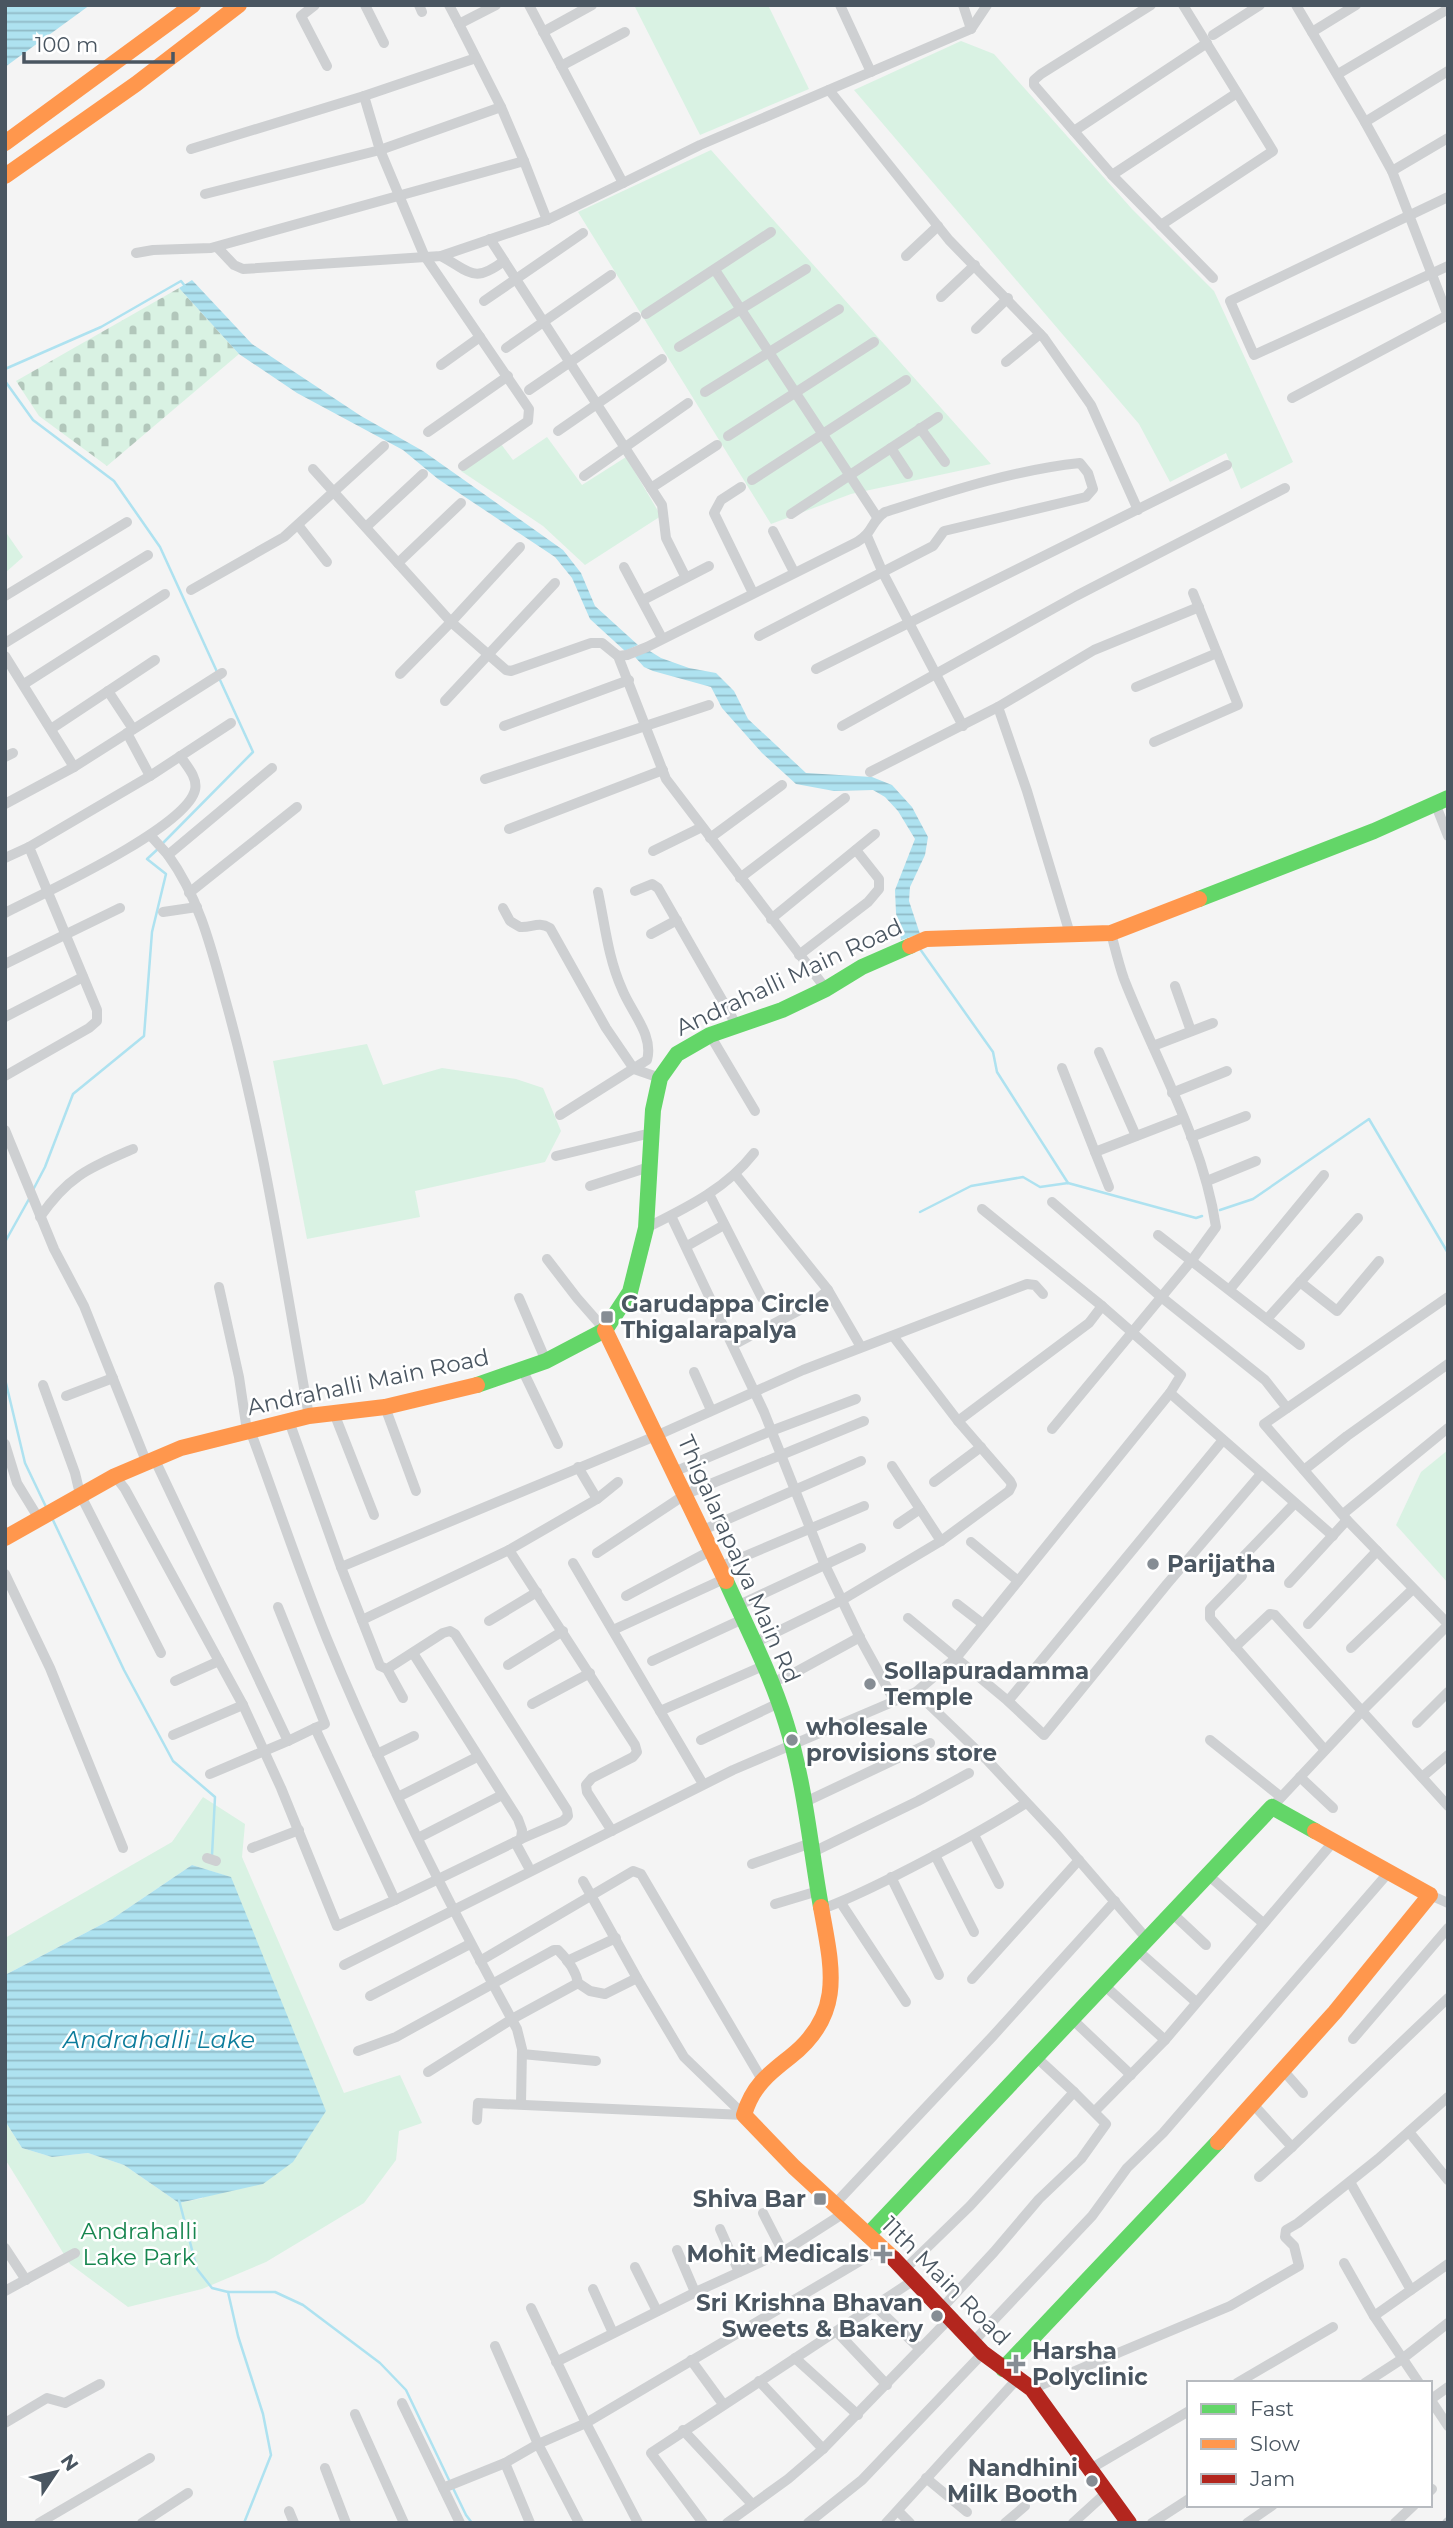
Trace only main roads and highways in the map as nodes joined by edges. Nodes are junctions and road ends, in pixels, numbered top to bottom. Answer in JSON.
{"nodes":[{"id":1,"x":193,"y":5,"type":"edge"},
{"id":2,"x":239,"y":5,"type":"edge"},
{"id":3,"x":5,"y":143,"type":"edge"},
{"id":4,"x":5,"y":176,"type":"edge"},
{"id":5,"x":1442,"y":801,"type":"edge"},
{"id":6,"x":605,"y":1330,"type":"junction"},
{"id":7,"x":5,"y":1538,"type":"edge"},
{"id":8,"x":744,"y":2115,"type":"joint"},
{"id":9,"x":868,"y":2235,"type":"junction"},
{"id":10,"x":1003,"y":2369,"type":"junction"},
{"id":11,"x":1129,"y":2523,"type":"edge"}],
"edges":[{"from":1,"to":3,"type":"main road"},
{"from":2,"to":4,"type":"main road"},
{"from":5,"to":6,"type":"main road","name":"Andrahalli Main Road"},
{"from":6,"to":7,"type":"main road","name":"Andrahalli Main Road"},
{"from":6,"to":8,"type":"main road","name":"Thigalarapalya Main Rd"},
{"from":8,"to":9,"type":"main road","name":"11th Main Road"},
{"from":9,"to":10,"type":"main road","name":"11th Main Road"},
{"from":9,"to":10,"type":"main road"},
{"from":10,"to":11,"type":"main road","name":"11th Main Road"}]}
